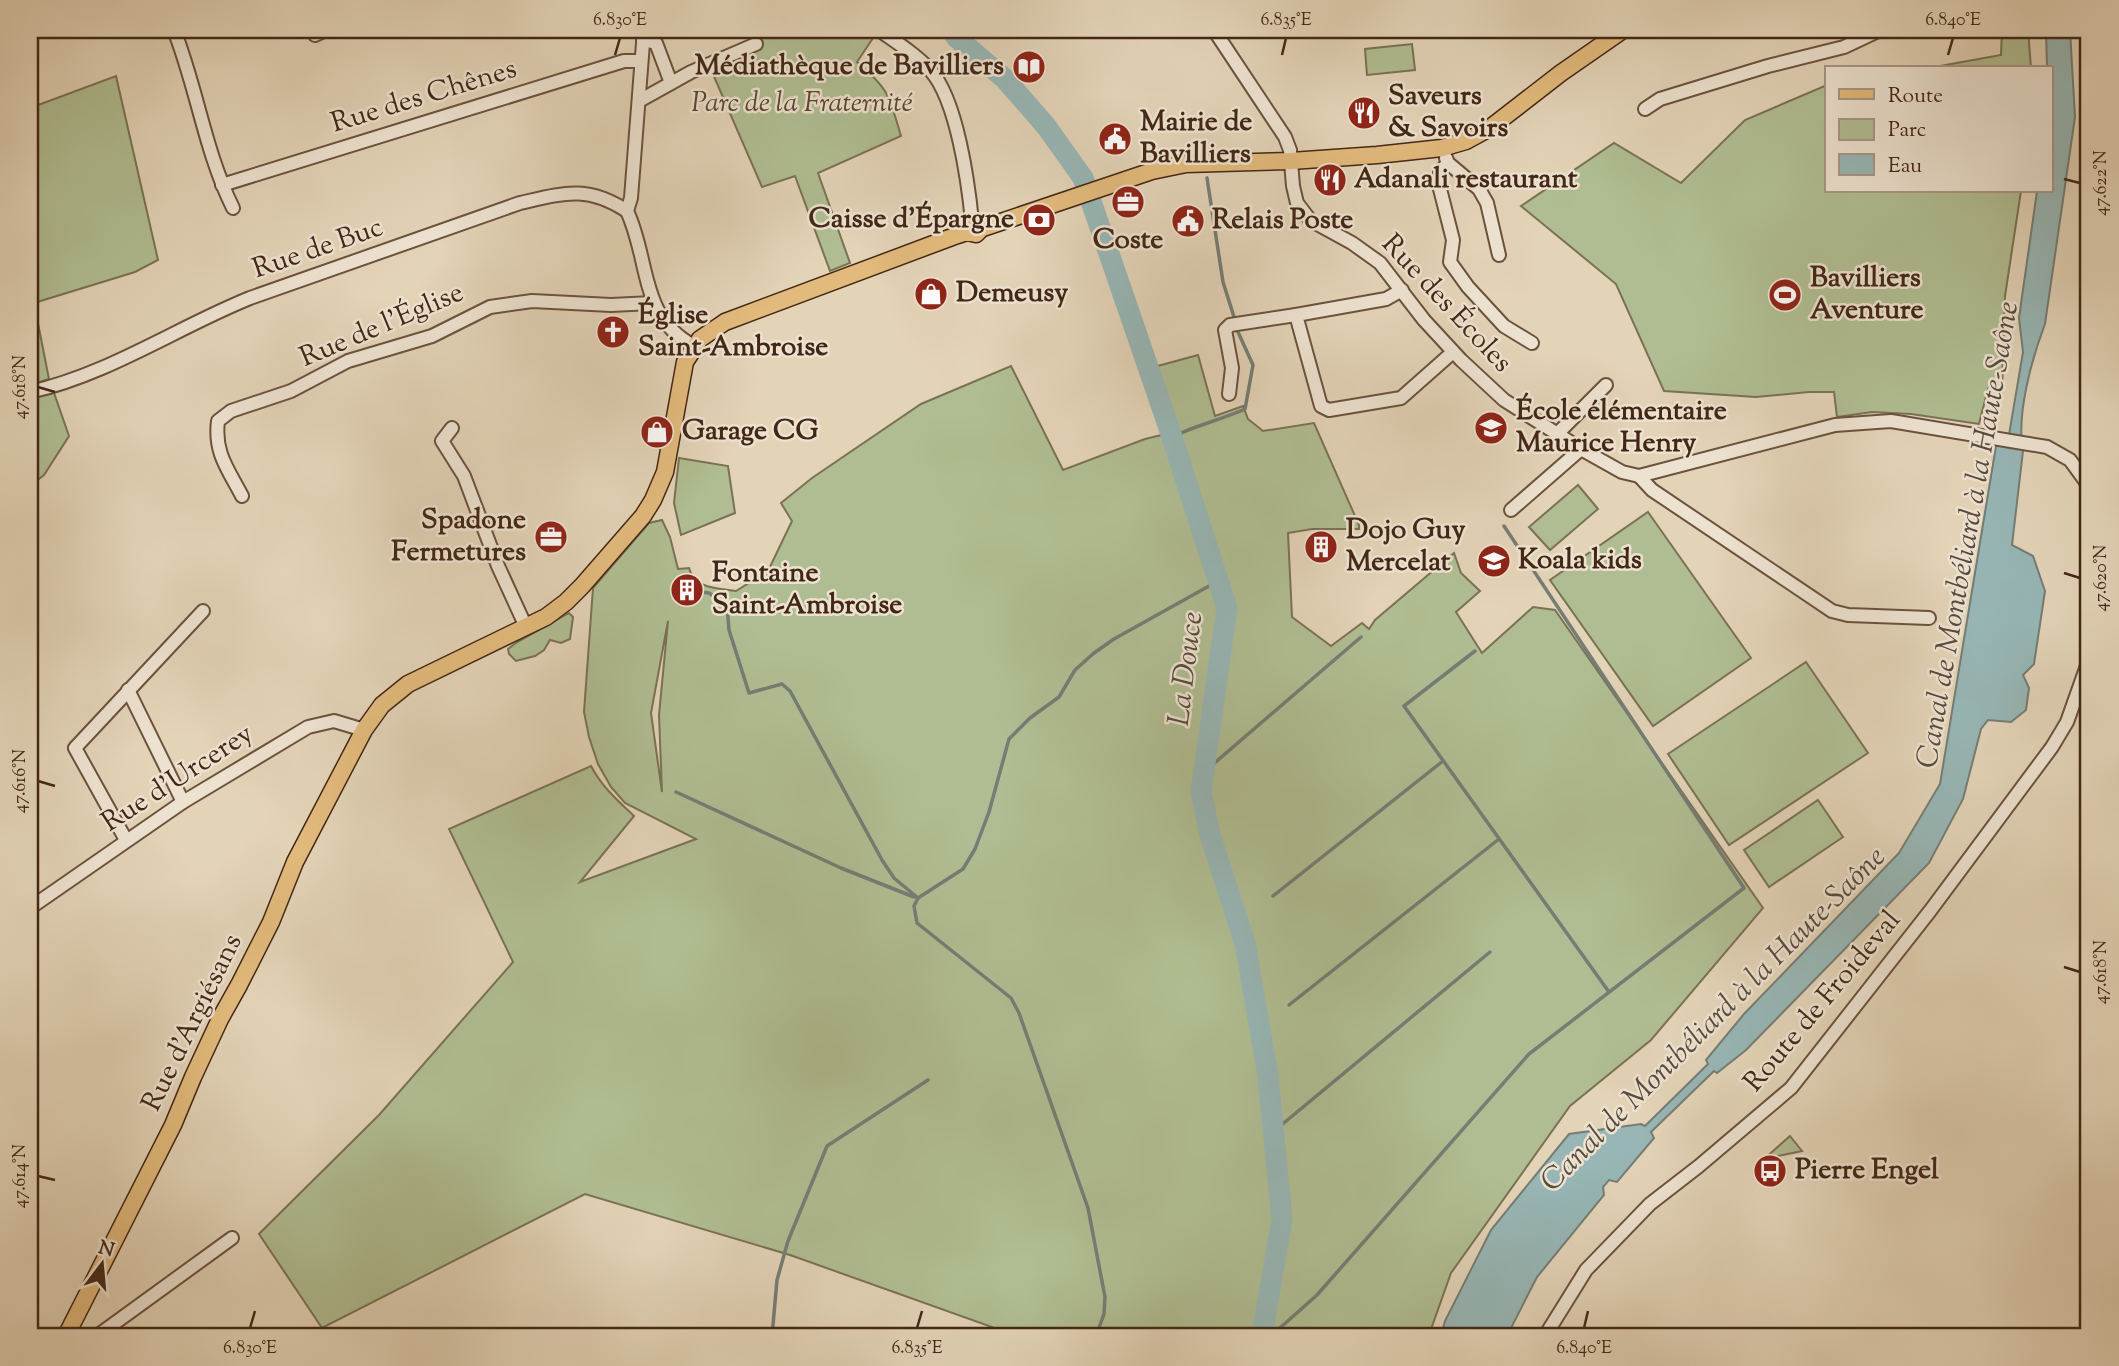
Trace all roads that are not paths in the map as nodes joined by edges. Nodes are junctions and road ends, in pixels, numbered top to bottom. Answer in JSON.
{"nodes":[{"id":1,"x":175,"y":30,"type":"edge"},
{"id":2,"x":313,"y":30,"type":"edge"},
{"id":3,"x":326,"y":30,"type":"edge"},
{"id":4,"x":880,"y":30,"type":"edge"},
{"id":5,"x":1214,"y":30,"type":"edge"},
{"id":6,"x":1623,"y":30,"type":"edge"},
{"id":7,"x":1880,"y":30,"type":"edge"},
{"id":8,"x":644,"y":35,"type":"edge"},
{"id":9,"x":898,"y":35,"type":"edge"},
{"id":10,"x":756,"y":44,"type":"dead end"},
{"id":11,"x":641,"y":61,"type":"junction"},
{"id":12,"x":671,"y":83,"type":"junction"},
{"id":13,"x":639,"y":101,"type":"junction"},
{"id":14,"x":1645,"y":109,"type":"dead end"},
{"id":15,"x":1442,"y":148,"type":"junction"},
{"id":16,"x":1291,"y":161,"type":"junction"},
{"id":17,"x":1448,"y":163,"type":"junction"},
{"id":18,"x":222,"y":185,"type":"junction"},
{"id":19,"x":233,"y":208,"type":"dead end"},
{"id":20,"x":627,"y":211,"type":"junction"},
{"id":21,"x":973,"y":227,"type":"junction"},
{"id":22,"x":1499,"y":255,"type":"dead end"},
{"id":23,"x":1402,"y":290,"type":"junction"},
{"id":24,"x":652,"y":303,"type":"junction"},
{"id":25,"x":1296,"y":315,"type":"junction"},
{"id":26,"x":1532,"y":343,"type":"dead end"},
{"id":27,"x":694,"y":346,"type":"junction"},
{"id":28,"x":1453,"y":352,"type":"junction"},
{"id":29,"x":1606,"y":385,"type":"dead end"},
{"id":30,"x":31,"y":391,"type":"edge"},
{"id":31,"x":1229,"y":394,"type":"dead end"},
{"id":32,"x":452,"y":428,"type":"dead end"},
{"id":33,"x":1557,"y":434,"type":"junction"},
{"id":34,"x":1581,"y":449,"type":"junction"},
{"id":35,"x":1639,"y":476,"type":"junction"},
{"id":36,"x":2089,"y":485,"type":"edge"},
{"id":37,"x":242,"y":496,"type":"dead end"},
{"id":38,"x":1511,"y":510,"type":"dead end"},
{"id":39,"x":203,"y":611,"type":"dead end"},
{"id":40,"x":1928,"y":618,"type":"dead end"},
{"id":41,"x":526,"y":627,"type":"junction"},
{"id":42,"x":2089,"y":660,"type":"edge"},
{"id":43,"x":128,"y":691,"type":"junction"},
{"id":44,"x":364,"y":730,"type":"junction"},
{"id":45,"x":183,"y":802,"type":"junction"},
{"id":46,"x":126,"y":840,"type":"junction"},
{"id":47,"x":30,"y":908,"type":"edge"},
{"id":48,"x":232,"y":1238,"type":"dead end"},
{"id":49,"x":66,"y":1336,"type":"edge"},
{"id":50,"x":97,"y":1336,"type":"edge"},
{"id":51,"x":1545,"y":1336,"type":"edge"}],
"edges":[{"from":1,"to":18,"type":"street"},
{"from":2,"to":3,"type":"street"},
{"from":4,"to":9,"type":"street"},
{"from":5,"to":16,"type":"street","name":"Rue des Écoles"},
{"from":6,"to":15,"type":"main road"},
{"from":7,"to":14,"type":"street"},
{"from":8,"to":11,"type":"street"},
{"from":8,"to":12,"type":"street"},
{"from":9,"to":21,"type":"street"},
{"from":10,"to":12,"type":"street"},
{"from":11,"to":13,"type":"street"},
{"from":11,"to":18,"type":"street","name":"Rue des Chênes"},
{"from":12,"to":13,"type":"street"},
{"from":13,"to":20,"type":"street"},
{"from":15,"to":16,"type":"main road"},
{"from":15,"to":17,"type":"street"},
{"from":16,"to":21,"type":"main road"},
{"from":16,"to":23,"type":"street","name":"Rue des Écoles"},
{"from":17,"to":22,"type":"street"},
{"from":17,"to":26,"type":"street"},
{"from":18,"to":19,"type":"street"},
{"from":20,"to":24,"type":"street"},
{"from":20,"to":30,"type":"street","name":"Rue de Buc"},
{"from":21,"to":27,"type":"main road"},
{"from":23,"to":25,"type":"street"},
{"from":23,"to":28,"type":"street","name":"Rue des Écoles"},
{"from":24,"to":27,"type":"street"},
{"from":24,"to":37,"type":"street","name":"Rue de l'Église"},
{"from":25,"to":28,"type":"street"},
{"from":25,"to":31,"type":"street"},
{"from":27,"to":41,"type":"main road","name":"Rue d'Argiésans"},
{"from":28,"to":33,"type":"street","name":"Rue des Écoles"},
{"from":29,"to":33,"type":"street"},
{"from":32,"to":41,"type":"street"},
{"from":33,"to":34,"type":"street","name":"Rue des Écoles"},
{"from":34,"to":35,"type":"street","name":"Rue des Écoles"},
{"from":34,"to":38,"type":"street"},
{"from":35,"to":36,"type":"street"},
{"from":35,"to":40,"type":"street","name":"Rue des Écoles"},
{"from":39,"to":43,"type":"street"},
{"from":41,"to":44,"type":"main road","name":"Rue d'Argiésans"},
{"from":42,"to":51,"type":"street","name":"Route de Froideval"},
{"from":43,"to":45,"type":"street"},
{"from":43,"to":46,"type":"street"},
{"from":44,"to":45,"type":"street","name":"Rue d'Urcerey"},
{"from":44,"to":49,"type":"main road","name":"Rue d'Argiésans"},
{"from":45,"to":46,"type":"street","name":"Rue d'Urcerey"},
{"from":46,"to":47,"type":"street","name":"Rue d'Urcerey"},
{"from":48,"to":50,"type":"street"}]}
